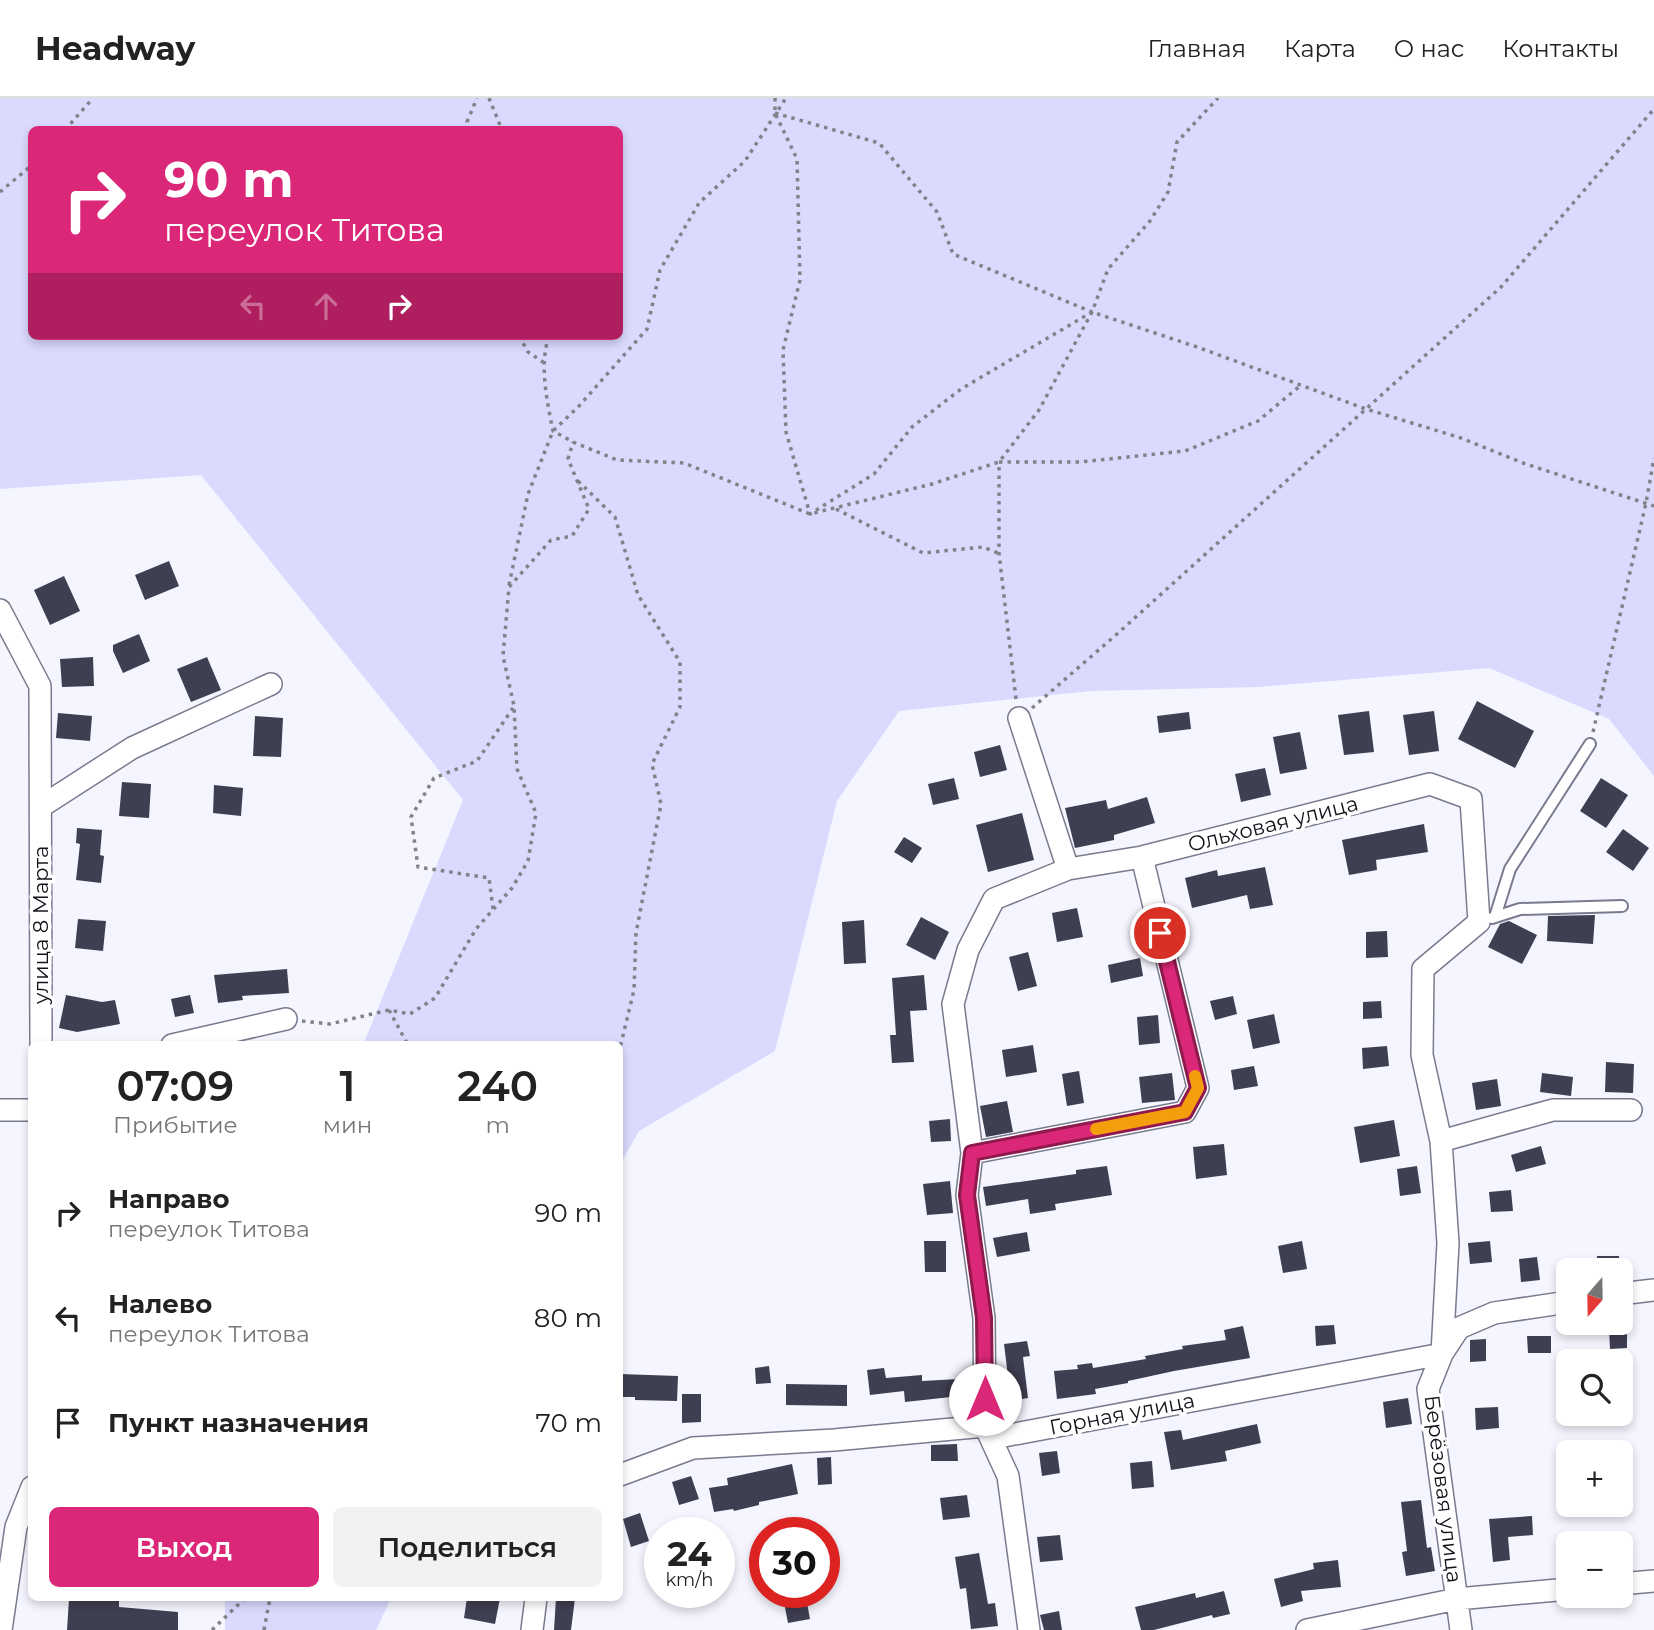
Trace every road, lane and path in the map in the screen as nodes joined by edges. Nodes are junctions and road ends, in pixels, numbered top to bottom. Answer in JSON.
{"nodes":[{"id":1,"x":93,"y":98,"type":"edge"},
{"id":2,"x":477,"y":98,"type":"edge"},
{"id":3,"x":489,"y":98,"type":"edge"},
{"id":4,"x":775,"y":98,"type":"edge"},
{"id":5,"x":786,"y":98,"type":"edge"},
{"id":6,"x":1218,"y":98,"type":"edge"},
{"id":7,"x":1654,"y":109,"type":"edge"},
{"id":8,"x":775,"y":113,"type":"junction"},
{"id":9,"x":68,"y":126,"type":"edge"},
{"id":10,"x":468,"y":126,"type":"edge"},
{"id":11,"x":500,"y":126,"type":"edge"},
{"id":12,"x":28,"y":168,"type":"edge"},
{"id":13,"x":0,"y":192,"type":"edge"},
{"id":14,"x":1092,"y":312,"type":"junction"},
{"id":15,"x":521,"y":340,"type":"edge"},
{"id":16,"x":548,"y":340,"type":"edge"},
{"id":17,"x":546,"y":364,"type":"junction"},
{"id":18,"x":1301,"y":385,"type":"junction"},
{"id":19,"x":1366,"y":409,"type":"junction"},
{"id":20,"x":553,"y":431,"type":"junction"},
{"id":21,"x":573,"y":442,"type":"junction"},
{"id":22,"x":1654,"y":458,"type":"edge"},
{"id":23,"x":999,"y":462,"type":"junction"},
{"id":24,"x":576,"y":479,"type":"junction"},
{"id":25,"x":1646,"y":503,"type":"junction"},
{"id":26,"x":1654,"y":506,"type":"edge"},
{"id":27,"x":834,"y":508,"type":"junction"},
{"id":28,"x":810,"y":514,"type":"junction"},
{"id":29,"x":999,"y":553,"type":"junction"},
{"id":30,"x":509,"y":587,"type":"junction"},
{"id":31,"x":0,"y":610,"type":"edge"},
{"id":32,"x":271,"y":684,"type":"dead end"},
{"id":33,"x":514,"y":706,"type":"junction"},
{"id":34,"x":1019,"y":718,"type":"junction"},
{"id":35,"x":1590,"y":744,"type":"joint"},
{"id":36,"x":42,"y":806,"type":"junction"},
{"id":37,"x":1142,"y":857,"type":"junction"},
{"id":38,"x":1068,"y":869,"type":"junction"},
{"id":39,"x":1622,"y":906,"type":"dead end"},
{"id":40,"x":493,"y":909,"type":"junction"},
{"id":41,"x":1487,"y":919,"type":"junction"},
{"id":42,"x":389,"y":1010,"type":"junction"},
{"id":43,"x":286,"y":1019,"type":"joint"},
{"id":44,"x":41,"y":1041,"type":"edge"},
{"id":45,"x":190,"y":1041,"type":"edge"},
{"id":46,"x":406,"y":1041,"type":"edge"},
{"id":47,"x":622,"y":1041,"type":"edge"},
{"id":48,"x":0,"y":1110,"type":"edge"},
{"id":49,"x":28,"y":1110,"type":"edge"},
{"id":50,"x":1631,"y":1110,"type":"dead end"},
{"id":51,"x":1441,"y":1141,"type":"junction"},
{"id":52,"x":972,"y":1153,"type":"junction"},
{"id":53,"x":1654,"y":1290,"type":"edge"},
{"id":54,"x":1633,"y":1292,"type":"edge"},
{"id":55,"x":1556,"y":1304,"type":"edge"},
{"id":56,"x":1442,"y":1354,"type":"junction"},
{"id":57,"x":985,"y":1426,"type":"junction"},
{"id":58,"x":623,"y":1474,"type":"edge"},
{"id":59,"x":28,"y":1493,"type":"edge"},
{"id":60,"x":8,"y":1523,"type":"edge"},
{"id":61,"x":1654,"y":1581,"type":"edge"},
{"id":62,"x":1633,"y":1583,"type":"edge"},
{"id":63,"x":1556,"y":1590,"type":"edge"},
{"id":64,"x":1457,"y":1599,"type":"junction"},
{"id":65,"x":242,"y":1601,"type":"edge"},
{"id":66,"x":269,"y":1601,"type":"edge"},
{"id":67,"x":536,"y":1601,"type":"edge"},
{"id":68,"x":1,"y":1630,"type":"edge"},
{"id":69,"x":212,"y":1630,"type":"edge"},
{"id":70,"x":264,"y":1630,"type":"edge"},
{"id":71,"x":532,"y":1630,"type":"edge"},
{"id":72,"x":1029,"y":1630,"type":"edge"},
{"id":73,"x":1307,"y":1630,"type":"edge"},
{"id":74,"x":1461,"y":1630,"type":"edge"}],
"edges":[{"from":1,"to":9,"type":"path"},
{"from":2,"to":10,"type":"path"},
{"from":3,"to":11,"type":"path"},
{"from":4,"to":8,"type":"path"},
{"from":5,"to":8,"type":"path"},
{"from":6,"to":14,"type":"path"},
{"from":7,"to":19,"type":"path"},
{"from":8,"to":14,"type":"path"},
{"from":8,"to":20,"type":"path"},
{"from":8,"to":28,"type":"path"},
{"from":12,"to":13,"type":"path"},
{"from":14,"to":18,"type":"path"},
{"from":14,"to":23,"type":"path"},
{"from":14,"to":28,"type":"path"},
{"from":15,"to":17,"type":"path"},
{"from":16,"to":17,"type":"path"},
{"from":17,"to":20,"type":"path"},
{"from":18,"to":19,"type":"path"},
{"from":18,"to":23,"type":"path"},
{"from":19,"to":25,"type":"path"},
{"from":19,"to":34,"type":"path"},
{"from":20,"to":21,"type":"path"},
{"from":20,"to":30,"type":"path"},
{"from":21,"to":24,"type":"path"},
{"from":21,"to":28,"type":"path"},
{"from":22,"to":25,"type":"path"},
{"from":23,"to":27,"type":"path"},
{"from":23,"to":29,"type":"path"},
{"from":24,"to":30,"type":"path"},
{"from":24,"to":47,"type":"path"},
{"from":25,"to":26,"type":"path"},
{"from":25,"to":35,"type":"path"},
{"from":27,"to":28,"type":"path"},
{"from":27,"to":29,"type":"path"},
{"from":29,"to":34,"type":"path"},
{"from":30,"to":33,"type":"path"},
{"from":31,"to":36,"type":"street","name":"улица 8 Марта"},
{"from":32,"to":36,"type":"street"},
{"from":33,"to":40,"type":"path"},
{"from":33,"to":40,"type":"path"},
{"from":34,"to":38,"type":"street"},
{"from":35,"to":41,"type":"lane"},
{"from":36,"to":44,"type":"street","name":"улица 8 Марта"},
{"from":37,"to":38,"type":"street","name":"Ольховая улица"},
{"from":37,"to":41,"type":"street","name":"Ольховая улица"},
{"from":37,"to":52,"type":"street"},
{"from":38,"to":52,"type":"street","name":"Ольховая улица"},
{"from":39,"to":41,"type":"lane"},
{"from":40,"to":42,"type":"path"},
{"from":41,"to":51,"type":"street","name":"Берёзовая улица"},
{"from":42,"to":43,"type":"path"},
{"from":42,"to":46,"type":"path"},
{"from":43,"to":45,"type":"street"},
{"from":48,"to":49,"type":"street"},
{"from":50,"to":51,"type":"street"},
{"from":51,"to":56,"type":"street","name":"Берёзовая улица"},
{"from":52,"to":57,"type":"street"},
{"from":53,"to":54,"type":"street"},
{"from":55,"to":56,"type":"street"},
{"from":56,"to":57,"type":"street","name":"Горная улица"},
{"from":56,"to":64,"type":"street","name":"Берёзовая улица"},
{"from":57,"to":58,"type":"street","name":"Горная улица"},
{"from":57,"to":72,"type":"street"},
{"from":59,"to":60,"type":"street"},
{"from":60,"to":68,"type":"street"},
{"from":61,"to":62,"type":"street"},
{"from":63,"to":64,"type":"street"},
{"from":64,"to":73,"type":"street"},
{"from":64,"to":74,"type":"street","name":"Берёзовая улица"},
{"from":65,"to":69,"type":"path"},
{"from":66,"to":70,"type":"path"},
{"from":67,"to":71,"type":"street"}]}
